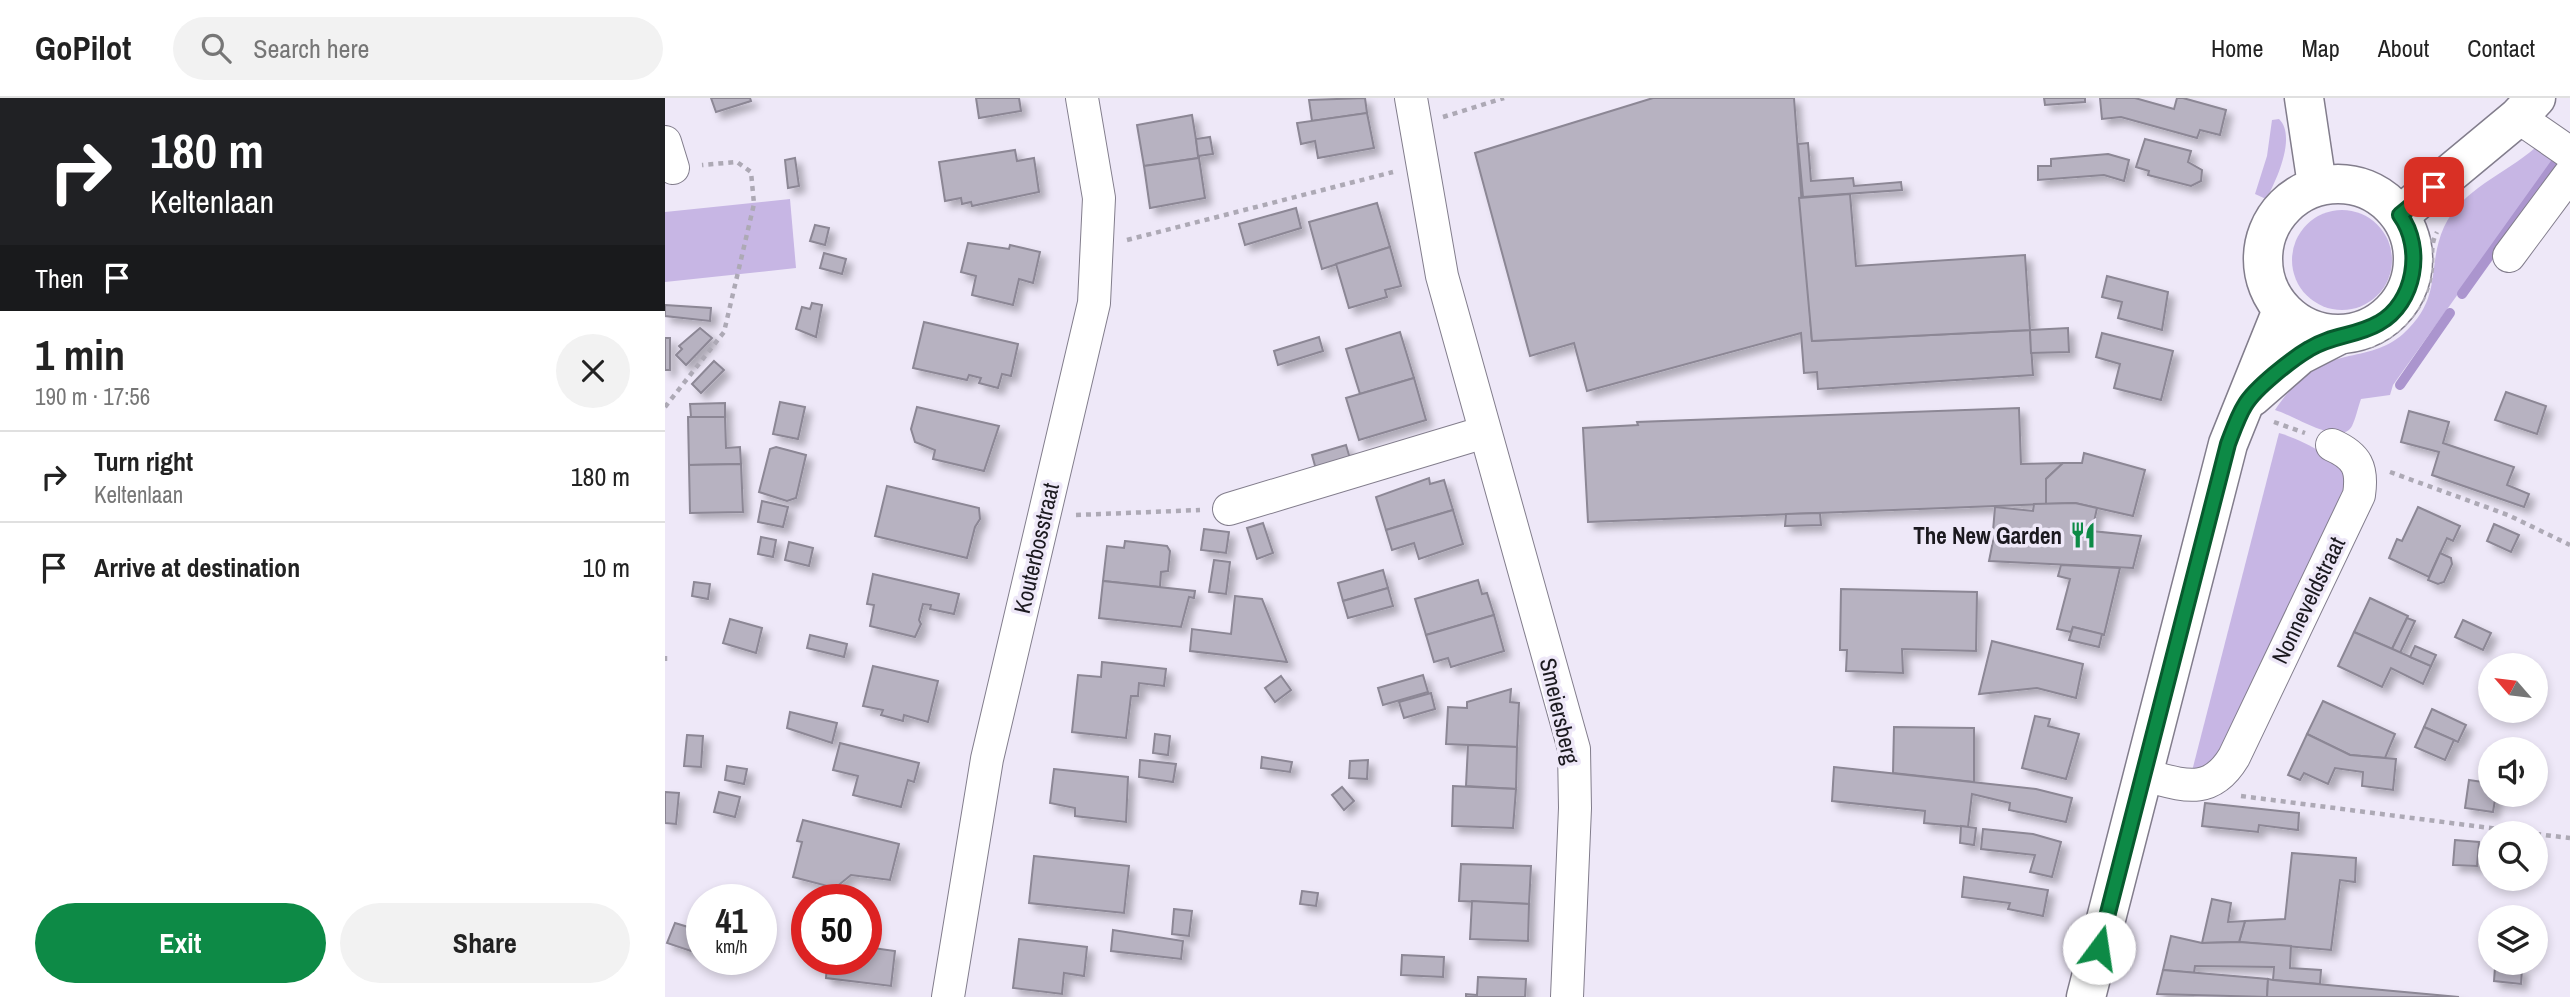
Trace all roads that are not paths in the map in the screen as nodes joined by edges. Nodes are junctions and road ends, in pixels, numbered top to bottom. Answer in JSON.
{"nodes":[{"id":1,"x":1082,"y":98,"type":"edge"},
{"id":2,"x":2304,"y":98,"type":"edge"},
{"id":3,"x":2527,"y":108,"type":"edge"},
{"id":4,"x":1413,"y":112,"type":"edge"},
{"id":5,"x":2570,"y":153,"type":"edge"},
{"id":6,"x":2570,"y":174,"type":"edge"},
{"id":7,"x":2316,"y":178,"type":"junction"},
{"id":8,"x":2406,"y":210,"type":"junction"},
{"id":9,"x":2509,"y":256,"type":"dead end"},
{"id":10,"x":2279,"y":318,"type":"junction"},
{"id":11,"x":2352,"y":342,"type":"junction"},
{"id":12,"x":2244,"y":407,"type":"junction"},
{"id":13,"x":1485,"y":432,"type":"junction"},
{"id":14,"x":2344,"y":452,"type":"road end"},
{"id":15,"x":1230,"y":509,"type":"road end"},
{"id":16,"x":2144,"y":775,"type":"junction"},
{"id":17,"x":948,"y":997,"type":"edge"},
{"id":18,"x":1567,"y":997,"type":"edge"},
{"id":19,"x":2086,"y":997,"type":"edge"}],
"edges":[{"from":1,"to":17,"type":"street","name":"Kouterbosstraat"},
{"from":2,"to":7,"type":"main road"},
{"from":3,"to":5,"type":"street"},
{"from":3,"to":8,"type":"main road"},
{"from":4,"to":13,"type":"street","name":"Smeiersberg"},
{"from":6,"to":9,"type":"street"},
{"from":7,"to":8,"type":"main road"},
{"from":7,"to":10,"type":"main road"},
{"from":8,"to":11,"type":"main road"},
{"from":10,"to":11,"type":"main road"},
{"from":10,"to":12,"type":"main road"},
{"from":11,"to":12,"type":"main road"},
{"from":12,"to":16,"type":"main road"},
{"from":13,"to":15,"type":"street"},
{"from":13,"to":18,"type":"street","name":"Smeiersberg"},
{"from":14,"to":16,"type":"street","name":"Nonneveldstraat"},
{"from":16,"to":19,"type":"main road"}]}
